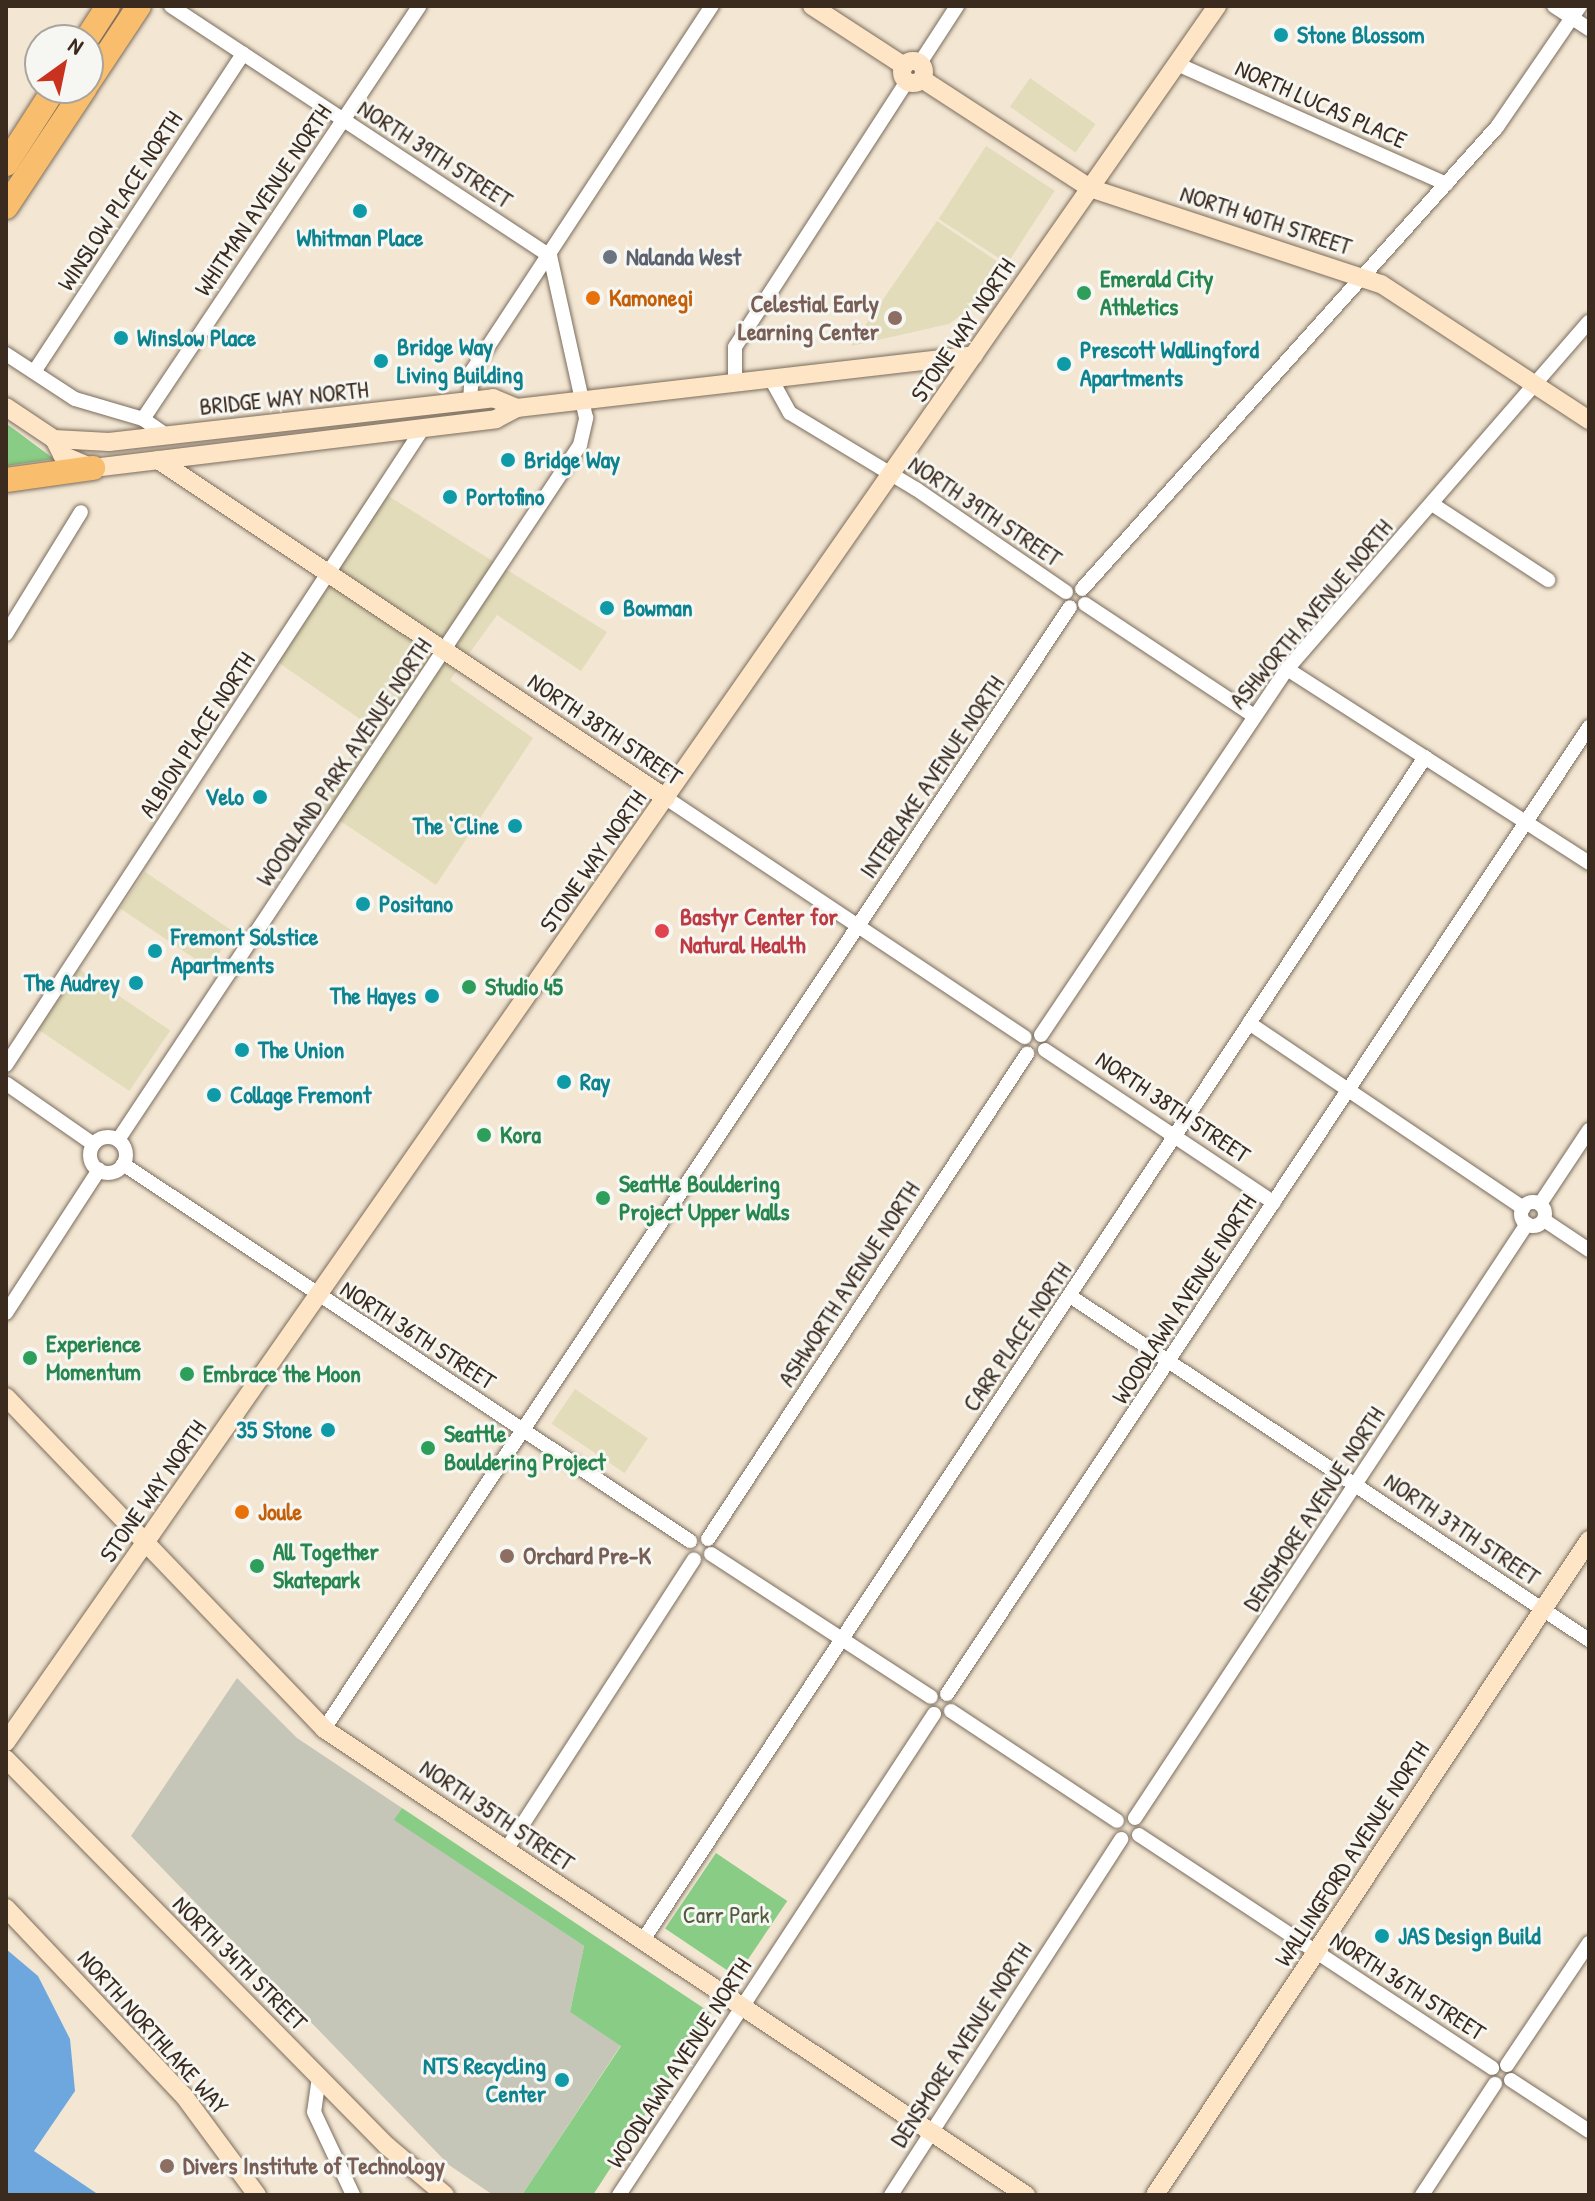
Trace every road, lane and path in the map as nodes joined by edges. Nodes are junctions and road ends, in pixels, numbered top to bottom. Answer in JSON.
{"nodes":[{"id":1,"x":108,"y":6,"type":"edge"},
{"id":2,"x":139,"y":6,"type":"edge"},
{"id":3,"x":171,"y":6,"type":"edge"},
{"id":4,"x":419,"y":6,"type":"edge"},
{"id":5,"x":712,"y":6,"type":"edge"},
{"id":6,"x":812,"y":6,"type":"edge"},
{"id":7,"x":957,"y":6,"type":"edge"},
{"id":8,"x":1217,"y":6,"type":"edge"},
{"id":9,"x":1554,"y":6,"type":"edge"},
{"id":10,"x":1576,"y":12,"type":"edge"},
{"id":11,"x":96,"y":24,"type":"edge"},
{"id":12,"x":1589,"y":29,"type":"edge"},
{"id":13,"x":243,"y":54,"type":"junction"},
{"id":14,"x":104,"y":59,"type":"edge"},
{"id":15,"x":1177,"y":64,"type":"junction"},
{"id":16,"x":913,"y":72,"type":"junction"},
{"id":17,"x":45,"y":104,"type":"edge"},
{"id":18,"x":74,"y":104,"type":"edge"},
{"id":19,"x":343,"y":120,"type":"junction"},
{"id":20,"x":6,"y":164,"type":"edge"},
{"id":21,"x":1446,"y":184,"type":"junction"},
{"id":22,"x":1090,"y":188,"type":"junction"},
{"id":23,"x":6,"y":207,"type":"edge"},
{"id":24,"x":550,"y":256,"type":"junction"},
{"id":25,"x":1366,"y":278,"type":"junction"},
{"id":26,"x":1589,"y":322,"type":"edge"},
{"id":27,"x":6,"y":354,"type":"edge"},
{"id":28,"x":974,"y":355,"type":"junction"},
{"id":29,"x":34,"y":372,"type":"junction"},
{"id":30,"x":771,"y":379,"type":"junction"},
{"id":31,"x":735,"y":382,"type":"junction"},
{"id":32,"x":1534,"y":384,"type":"junction"},
{"id":33,"x":470,"y":401,"type":"junction"},
{"id":34,"x":583,"y":401,"type":"junction"},
{"id":35,"x":6,"y":407,"type":"edge"},
{"id":36,"x":517,"y":408,"type":"junction"},
{"id":37,"x":143,"y":419,"type":"junction"},
{"id":38,"x":1589,"y":420,"type":"edge"},
{"id":39,"x":423,"y":428,"type":"junction"},
{"id":40,"x":166,"y":435,"type":"junction"},
{"id":41,"x":54,"y":439,"type":"junction"},
{"id":42,"x":158,"y":460,"type":"junction"},
{"id":43,"x":93,"y":468,"type":"junction"},
{"id":44,"x":892,"y":475,"type":"junction"},
{"id":45,"x":6,"y":480,"type":"edge"},
{"id":46,"x":1432,"y":504,"type":"junction"},
{"id":47,"x":81,"y":512,"type":"dead end"},
{"id":48,"x":328,"y":573,"type":"junction"},
{"id":49,"x":1548,"y":580,"type":"dead end"},
{"id":50,"x":1079,"y":600,"type":"junction"},
{"id":51,"x":6,"y":634,"type":"edge"},
{"id":52,"x":444,"y":651,"type":"junction"},
{"id":53,"x":1287,"y":669,"type":"junction"},
{"id":54,"x":1253,"y":715,"type":"junction"},
{"id":55,"x":1589,"y":727,"type":"edge"},
{"id":56,"x":1425,"y":757,"type":"junction"},
{"id":57,"x":666,"y":798,"type":"junction"},
{"id":58,"x":1526,"y":823,"type":"junction"},
{"id":59,"x":1589,"y":863,"type":"edge"},
{"id":60,"x":858,"y":926,"type":"junction"},
{"id":61,"x":1249,"y":1023,"type":"junction"},
{"id":62,"x":1041,"y":1035,"type":"junction"},
{"id":63,"x":1025,"y":1037,"type":"junction"},
{"id":64,"x":1045,"y":1050,"type":"junction"},
{"id":65,"x":1027,"y":1054,"type":"junction"},
{"id":66,"x":6,"y":1065,"type":"edge"},
{"id":67,"x":7,"y":1084,"type":"edge"},
{"id":68,"x":1348,"y":1090,"type":"junction"},
{"id":69,"x":1589,"y":1130,"type":"edge"},
{"id":70,"x":1175,"y":1137,"type":"junction"},
{"id":71,"x":118,"y":1140,"type":"junction"},
{"id":72,"x":93,"y":1144,"type":"junction"},
{"id":73,"x":123,"y":1164,"type":"junction"},
{"id":74,"x":99,"y":1170,"type":"junction"},
{"id":75,"x":1274,"y":1203,"type":"junction"},
{"id":76,"x":1540,"y":1204,"type":"junction"},
{"id":77,"x":1523,"y":1208,"type":"junction"},
{"id":78,"x":1544,"y":1220,"type":"junction"},
{"id":79,"x":1527,"y":1224,"type":"junction"},
{"id":80,"x":1589,"y":1250,"type":"edge"},
{"id":81,"x":319,"y":1296,"type":"junction"},
{"id":82,"x":1070,"y":1296,"type":"junction"},
{"id":83,"x":6,"y":1313,"type":"edge"},
{"id":84,"x":1170,"y":1362,"type":"junction"},
{"id":85,"x":6,"y":1397,"type":"edge"},
{"id":86,"x":523,"y":1431,"type":"junction"},
{"id":87,"x":1356,"y":1485,"type":"junction"},
{"id":88,"x":708,"y":1539,"type":"junction"},
{"id":89,"x":1589,"y":1540,"type":"edge"},
{"id":90,"x":690,"y":1541,"type":"junction"},
{"id":91,"x":146,"y":1543,"type":"junction"},
{"id":92,"x":711,"y":1554,"type":"junction"},
{"id":93,"x":694,"y":1559,"type":"junction"},
{"id":94,"x":1543,"y":1609,"type":"junction"},
{"id":95,"x":1589,"y":1640,"type":"edge"},
{"id":96,"x":841,"y":1641,"type":"junction"},
{"id":97,"x":947,"y":1694,"type":"junction"},
{"id":98,"x":931,"y":1697,"type":"junction"},
{"id":99,"x":951,"y":1711,"type":"junction"},
{"id":100,"x":934,"y":1714,"type":"junction"},
{"id":101,"x":324,"y":1729,"type":"junction"},
{"id":102,"x":6,"y":1742,"type":"edge"},
{"id":103,"x":6,"y":1759,"type":"edge"},
{"id":104,"x":1135,"y":1818,"type":"junction"},
{"id":105,"x":1117,"y":1821,"type":"junction"},
{"id":106,"x":1139,"y":1835,"type":"junction"},
{"id":107,"x":1121,"y":1839,"type":"junction"},
{"id":108,"x":506,"y":1850,"type":"junction"},
{"id":109,"x":6,"y":1908,"type":"edge"},
{"id":110,"x":643,"y":1940,"type":"junction"},
{"id":111,"x":1589,"y":1943,"type":"edge"},
{"id":112,"x":1316,"y":1952,"type":"junction"},
{"id":113,"x":742,"y":2007,"type":"junction"},
{"id":114,"x":1504,"y":2071,"type":"junction"},
{"id":115,"x":319,"y":2077,"type":"junction"},
{"id":116,"x":1589,"y":2131,"type":"edge"},
{"id":117,"x":931,"y":2133,"type":"junction"},
{"id":118,"x":257,"y":2195,"type":"edge"},
{"id":119,"x":353,"y":2195,"type":"edge"},
{"id":120,"x":445,"y":2195,"type":"edge"},
{"id":121,"x":619,"y":2195,"type":"edge"},
{"id":122,"x":891,"y":2195,"type":"edge"},
{"id":123,"x":1026,"y":2195,"type":"edge"},
{"id":124,"x":1155,"y":2195,"type":"edge"},
{"id":125,"x":1422,"y":2195,"type":"edge"}],
"edges":[{"from":1,"to":11,"type":"highway"},
{"from":2,"to":14,"type":"highway"},
{"from":3,"to":13,"type":"street","name":"NORTH 39TH STREET"},
{"from":4,"to":19,"type":"street","name":"WHITMAN AVENUE NORTH"},
{"from":5,"to":24,"type":"street"},
{"from":6,"to":16,"type":"street","name":"NORTH 40TH STREET"},
{"from":7,"to":16,"type":"street"},
{"from":8,"to":15,"type":"street","name":"STONE WAY NORTH"},
{"from":9,"to":10,"type":"street"},
{"from":10,"to":12,"type":"street"},
{"from":10,"to":21,"type":"street","name":"INTERLAKE AVENUE NORTH"},
{"from":13,"to":19,"type":"street","name":"NORTH 39TH STREET"},
{"from":13,"to":29,"type":"street","name":"WINSLOW PLACE NORTH"},
{"from":15,"to":21,"type":"street","name":"NORTH LUCAS PLACE"},
{"from":15,"to":22,"type":"street","name":"STONE WAY NORTH"},
{"from":16,"to":22,"type":"street","name":"NORTH 40TH STREET"},
{"from":16,"to":31,"type":"street"},
{"from":17,"to":20,"type":"highway"},
{"from":18,"to":23,"type":"highway"},
{"from":19,"to":24,"type":"street","name":"NORTH 39TH STREET"},
{"from":19,"to":37,"type":"street","name":"WHITMAN AVENUE NORTH"},
{"from":21,"to":25,"type":"street","name":"INTERLAKE AVENUE NORTH"},
{"from":22,"to":25,"type":"street","name":"NORTH 40TH STREET"},
{"from":22,"to":28,"type":"street","name":"STONE WAY NORTH"},
{"from":24,"to":33,"type":"street"},
{"from":24,"to":34,"type":"street"},
{"from":25,"to":32,"type":"street","name":"NORTH 40TH STREET"},
{"from":25,"to":50,"type":"street","name":"INTERLAKE AVENUE NORTH"},
{"from":26,"to":32,"type":"street","name":"ASHWORTH AVENUE NORTH"},
{"from":27,"to":29,"type":"street"},
{"from":28,"to":30,"type":"street","name":"BRIDGE WAY NORTH"},
{"from":28,"to":44,"type":"street","name":"STONE WAY NORTH"},
{"from":29,"to":37,"type":"street"},
{"from":30,"to":31,"type":"street","name":"BRIDGE WAY NORTH"},
{"from":30,"to":44,"type":"street","name":"NORTH 39TH STREET"},
{"from":31,"to":34,"type":"street","name":"BRIDGE WAY NORTH"},
{"from":32,"to":38,"type":"street","name":"NORTH 40TH STREET"},
{"from":32,"to":46,"type":"street","name":"ASHWORTH AVENUE NORTH"},
{"from":33,"to":36,"type":"street","name":"BRIDGE WAY NORTH"},
{"from":33,"to":40,"type":"street","name":"BRIDGE WAY NORTH"},
{"from":34,"to":36,"type":"street","name":"BRIDGE WAY NORTH"},
{"from":34,"to":52,"type":"street","name":"WOODLAND PARK AVENUE NORTH"},
{"from":35,"to":41,"type":"street"},
{"from":36,"to":39,"type":"street","name":"BRIDGE WAY NORTH"},
{"from":37,"to":40,"type":"street"},
{"from":39,"to":42,"type":"street","name":"BRIDGE WAY NORTH"},
{"from":39,"to":48,"type":"street","name":"ALBION PLACE NORTH"},
{"from":40,"to":41,"type":"street","name":"BRIDGE WAY NORTH"},
{"from":41,"to":43,"type":"street"},
{"from":42,"to":43,"type":"street","name":"BRIDGE WAY NORTH"},
{"from":42,"to":48,"type":"street","name":"NORTH 38TH STREET"},
{"from":43,"to":45,"type":"highway"},
{"from":44,"to":50,"type":"street","name":"NORTH 39TH STREET"},
{"from":44,"to":57,"type":"street","name":"STONE WAY NORTH"},
{"from":46,"to":49,"type":"street"},
{"from":46,"to":53,"type":"street","name":"ASHWORTH AVENUE NORTH"},
{"from":47,"to":51,"type":"street"},
{"from":48,"to":52,"type":"street","name":"NORTH 38TH STREET"},
{"from":48,"to":66,"type":"street","name":"ALBION PLACE NORTH"},
{"from":50,"to":54,"type":"street"},
{"from":50,"to":60,"type":"street","name":"INTERLAKE AVENUE NORTH"},
{"from":52,"to":57,"type":"street","name":"NORTH 38TH STREET"},
{"from":52,"to":71,"type":"street","name":"WOODLAND PARK AVENUE NORTH"},
{"from":53,"to":54,"type":"street","name":"ASHWORTH AVENUE NORTH"},
{"from":53,"to":56,"type":"street"},
{"from":54,"to":62,"type":"street","name":"ASHWORTH AVENUE NORTH"},
{"from":55,"to":58,"type":"street","name":"WOODLAWN AVENUE NORTH"},
{"from":56,"to":58,"type":"street"},
{"from":56,"to":61,"type":"street","name":"CARR PLACE NORTH"},
{"from":57,"to":60,"type":"street","name":"NORTH 38TH STREET"},
{"from":57,"to":81,"type":"street","name":"STONE WAY NORTH"},
{"from":58,"to":59,"type":"street"},
{"from":58,"to":68,"type":"street","name":"WOODLAWN AVENUE NORTH"},
{"from":60,"to":63,"type":"street","name":"NORTH 38TH STREET"},
{"from":60,"to":86,"type":"street","name":"INTERLAKE AVENUE NORTH"},
{"from":61,"to":68,"type":"street"},
{"from":61,"to":70,"type":"street","name":"CARR PLACE NORTH"},
{"from":62,"to":63,"type":"street"},
{"from":62,"to":64,"type":"street"},
{"from":63,"to":65,"type":"street"},
{"from":64,"to":65,"type":"street"},
{"from":64,"to":70,"type":"street","name":"NORTH 38TH STREET"},
{"from":65,"to":88,"type":"street","name":"ASHWORTH AVENUE NORTH"},
{"from":66,"to":67,"type":"street"},
{"from":67,"to":72,"type":"street"},
{"from":68,"to":75,"type":"street","name":"WOODLAWN AVENUE NORTH"},
{"from":68,"to":77,"type":"street"},
{"from":69,"to":76,"type":"street"},
{"from":70,"to":75,"type":"street","name":"NORTH 38TH STREET"},
{"from":70,"to":82,"type":"street","name":"CARR PLACE NORTH"},
{"from":71,"to":72,"type":"street"},
{"from":71,"to":73,"type":"street"},
{"from":72,"to":74,"type":"street"},
{"from":73,"to":74,"type":"street"},
{"from":73,"to":81,"type":"street","name":"NORTH 36TH STREET"},
{"from":74,"to":83,"type":"street"},
{"from":75,"to":84,"type":"street","name":"WOODLAWN AVENUE NORTH"},
{"from":76,"to":77,"type":"street"},
{"from":76,"to":78,"type":"street"},
{"from":77,"to":79,"type":"street"},
{"from":78,"to":79,"type":"street"},
{"from":78,"to":80,"type":"street"},
{"from":79,"to":87,"type":"street","name":"DENSMORE AVENUE NORTH"},
{"from":81,"to":86,"type":"street","name":"NORTH 36TH STREET"},
{"from":81,"to":91,"type":"street","name":"STONE WAY NORTH"},
{"from":82,"to":84,"type":"street","name":"NORTH 37TH STREET"},
{"from":82,"to":96,"type":"street","name":"CARR PLACE NORTH"},
{"from":84,"to":87,"type":"street","name":"NORTH 37TH STREET"},
{"from":84,"to":97,"type":"street","name":"WOODLAWN AVENUE NORTH"},
{"from":85,"to":91,"type":"street","name":"NORTH 35TH STREET"},
{"from":86,"to":90,"type":"street","name":"NORTH 36TH STREET"},
{"from":86,"to":101,"type":"street","name":"INTERLAKE AVENUE NORTH"},
{"from":87,"to":94,"type":"street","name":"NORTH 37TH STREET"},
{"from":87,"to":104,"type":"street","name":"DENSMORE AVENUE NORTH"},
{"from":88,"to":90,"type":"street"},
{"from":88,"to":92,"type":"street"},
{"from":89,"to":94,"type":"street","name":"WALLINGFORD AVENUE NORTH"},
{"from":90,"to":93,"type":"street"},
{"from":91,"to":101,"type":"street","name":"NORTH 35TH STREET"},
{"from":91,"to":102,"type":"street","name":"STONE WAY NORTH"},
{"from":92,"to":93,"type":"street"},
{"from":92,"to":96,"type":"street"},
{"from":93,"to":108,"type":"street"},
{"from":94,"to":95,"type":"street","name":"NORTH 37TH STREET"},
{"from":94,"to":112,"type":"street","name":"WALLINGFORD AVENUE NORTH"},
{"from":96,"to":98,"type":"street"},
{"from":96,"to":110,"type":"street","name":"CARR PLACE NORTH"},
{"from":97,"to":98,"type":"street"},
{"from":97,"to":99,"type":"street"},
{"from":98,"to":100,"type":"street"},
{"from":99,"to":100,"type":"street"},
{"from":99,"to":105,"type":"street"},
{"from":100,"to":113,"type":"street","name":"WOODLAWN AVENUE NORTH"},
{"from":101,"to":108,"type":"street","name":"NORTH 35TH STREET"},
{"from":103,"to":115,"type":"street","name":"NORTH 34TH STREET"},
{"from":104,"to":105,"type":"street"},
{"from":104,"to":106,"type":"street"},
{"from":105,"to":107,"type":"street"},
{"from":106,"to":107,"type":"street"},
{"from":106,"to":112,"type":"street","name":"NORTH 36TH STREET"},
{"from":107,"to":117,"type":"street","name":"DENSMORE AVENUE NORTH"},
{"from":108,"to":110,"type":"street","name":"NORTH 35TH STREET"},
{"from":109,"to":118,"type":"street","name":"NORTH NORTHLAKE WAY"},
{"from":110,"to":113,"type":"street","name":"NORTH 35TH STREET"},
{"from":111,"to":114,"type":"street"},
{"from":112,"to":114,"type":"street","name":"NORTH 36TH STREET"},
{"from":112,"to":124,"type":"street","name":"WALLINGFORD AVENUE NORTH"},
{"from":113,"to":117,"type":"street","name":"NORTH 35TH STREET"},
{"from":113,"to":121,"type":"street","name":"WOODLAWN AVENUE NORTH"},
{"from":114,"to":116,"type":"street","name":"NORTH 36TH STREET"},
{"from":114,"to":125,"type":"street"},
{"from":115,"to":119,"type":"street"},
{"from":115,"to":120,"type":"street","name":"NORTH 34TH STREET"},
{"from":117,"to":122,"type":"street","name":"DENSMORE AVENUE NORTH"},
{"from":117,"to":123,"type":"street","name":"NORTH 35TH STREET"}]}
